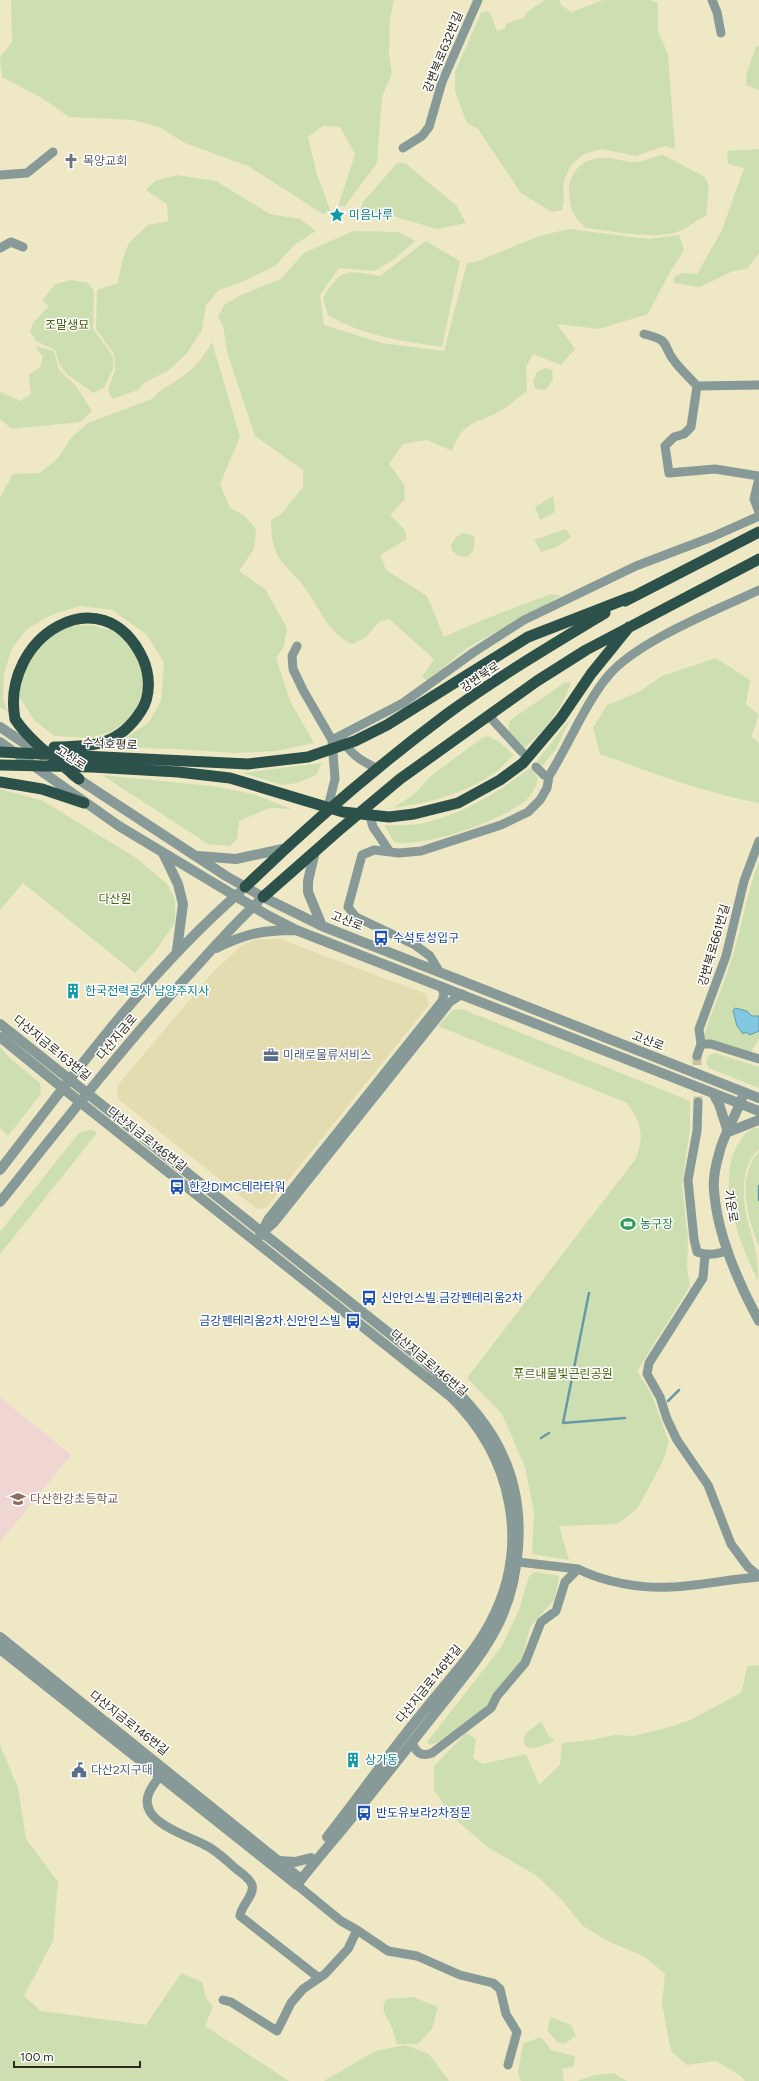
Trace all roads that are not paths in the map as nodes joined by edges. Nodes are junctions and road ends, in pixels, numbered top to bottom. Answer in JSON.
{"nodes":[{"id":1,"x":478,"y":0,"type":"edge"},
{"id":2,"x":712,"y":0,"type":"edge"},
{"id":3,"x":721,"y":33,"type":"dead end"},
{"id":4,"x":403,"y":148,"type":"dead end"},
{"id":5,"x":53,"y":152,"type":"dead end"},
{"id":6,"x":0,"y":175,"type":"edge"},
{"id":7,"x":23,"y":247,"type":"dead end"},
{"id":8,"x":0,"y":248,"type":"edge"},
{"id":9,"x":644,"y":334,"type":"dead end"},
{"id":10,"x":759,"y":385,"type":"edge"},
{"id":11,"x":697,"y":386,"type":"junction"},
{"id":12,"x":759,"y":477,"type":"edge"},
{"id":13,"x":759,"y":512,"type":"edge"},
{"id":14,"x":759,"y":516,"type":"edge"},
{"id":15,"x":759,"y":532,"type":"edge"},
{"id":16,"x":759,"y":559,"type":"edge"},
{"id":17,"x":759,"y":590,"type":"edge"},
{"id":18,"x":631,"y":597,"type":"junction"},
{"id":19,"x":629,"y":628,"type":"junction"},
{"id":20,"x":28,"y":637,"type":"dead end"},
{"id":21,"x":297,"y":646,"type":"dead end"},
{"id":22,"x":5,"y":683,"type":"dead end"},
{"id":23,"x":488,"y":715,"type":"junction"},
{"id":24,"x":0,"y":727,"type":"edge"},
{"id":25,"x":336,"y":738,"type":"junction"},
{"id":26,"x":0,"y":742,"type":"edge"},
{"id":27,"x":69,"y":751,"type":"junction"},
{"id":28,"x":0,"y":752,"type":"edge"},
{"id":29,"x":522,"y":752,"type":"dead end"},
{"id":30,"x":3,"y":765,"type":"edge"},
{"id":31,"x":536,"y":767,"type":"dead end"},
{"id":32,"x":378,"y":769,"type":"junction"},
{"id":33,"x":549,"y":776,"type":"junction"},
{"id":34,"x":79,"y":779,"type":"junction"},
{"id":35,"x":0,"y":782,"type":"edge"},
{"id":36,"x":84,"y":803,"type":"junction"},
{"id":37,"x":368,"y":805,"type":"junction"},
{"id":38,"x":327,"y":811,"type":"junction"},
{"id":39,"x":759,"y":841,"type":"edge"},
{"id":40,"x":287,"y":848,"type":"junction"},
{"id":41,"x":315,"y":851,"type":"junction"},
{"id":42,"x":390,"y":852,"type":"junction"},
{"id":43,"x":163,"y":853,"type":"junction"},
{"id":44,"x":194,"y":855,"type":"junction"},
{"id":45,"x":246,"y":887,"type":"junction"},
{"id":46,"x":235,"y":896,"type":"junction"},
{"id":47,"x":263,"y":898,"type":"junction"},
{"id":48,"x":253,"y":906,"type":"junction"},
{"id":49,"x":322,"y":926,"type":"junction"},
{"id":50,"x":296,"y":930,"type":"junction"},
{"id":51,"x":178,"y":950,"type":"junction"},
{"id":52,"x":212,"y":950,"type":"junction"},
{"id":53,"x":439,"y":971,"type":"junction"},
{"id":54,"x":440,"y":986,"type":"junction"},
{"id":55,"x":462,"y":994,"type":"junction"},
{"id":56,"x":0,"y":1024,"type":"edge"},
{"id":57,"x":0,"y":1037,"type":"edge"},
{"id":58,"x":700,"y":1044,"type":"junction"},
{"id":59,"x":697,"y":1056,"type":"tunnel mouth"},
{"id":60,"x":759,"y":1059,"type":"edge"},
{"id":61,"x":70,"y":1080,"type":"junction"},
{"id":62,"x":63,"y":1089,"type":"junction"},
{"id":63,"x":744,"y":1092,"type":"junction"},
{"id":64,"x":87,"y":1094,"type":"junction"},
{"id":65,"x":713,"y":1094,"type":"junction"},
{"id":66,"x":759,"y":1098,"type":"edge"},
{"id":67,"x":80,"y":1102,"type":"junction"},
{"id":68,"x":698,"y":1102,"type":"tunnel mouth"},
{"id":69,"x":740,"y":1103,"type":"junction"},
{"id":70,"x":759,"y":1111,"type":"edge"},
{"id":71,"x":759,"y":1120,"type":"edge"},
{"id":72,"x":728,"y":1132,"type":"junction"},
{"id":73,"x":0,"y":1170,"type":"edge"},
{"id":74,"x":0,"y":1202,"type":"edge"},
{"id":75,"x":262,"y":1233,"type":"junction"},
{"id":76,"x":256,"y":1242,"type":"junction"},
{"id":77,"x":728,"y":1251,"type":"junction"},
{"id":78,"x":705,"y":1255,"type":"junction"},
{"id":79,"x":759,"y":1321,"type":"edge"},
{"id":80,"x":513,"y":1562,"type":"junction"},
{"id":81,"x":578,"y":1569,"type":"junction"},
{"id":82,"x":759,"y":1576,"type":"edge"},
{"id":83,"x":0,"y":1637,"type":"edge"},
{"id":84,"x":0,"y":1649,"type":"edge"},
{"id":85,"x":412,"y":1742,"type":"junction"},
{"id":86,"x":163,"y":1772,"type":"junction"},
{"id":87,"x":311,"y":1858,"type":"junction"},
{"id":88,"x":280,"y":1861,"type":"junction"},
{"id":89,"x":297,"y":1881,"type":"junction"},
{"id":90,"x":353,"y":1928,"type":"junction"},
{"id":91,"x":319,"y":1978,"type":"junction"},
{"id":92,"x":222,"y":2000,"type":"dead end"},
{"id":93,"x":508,"y":2065,"type":"dead end"}],
"edges":[{"from":1,"to":4,"type":"street","name":"강변북로632번길"},
{"from":2,"to":3,"type":"street"},
{"from":5,"to":6,"type":"street"},
{"from":7,"to":8,"type":"street"},
{"from":9,"to":11,"type":"street"},
{"from":10,"to":11,"type":"street"},
{"from":11,"to":12,"type":"street"},
{"from":12,"to":13,"type":"street"},
{"from":14,"to":25,"type":"street"},
{"from":15,"to":18,"type":"highway","name":"강변북로"},
{"from":16,"to":19,"type":"highway"},
{"from":17,"to":33,"type":"street"},
{"from":18,"to":27,"type":"highway","name":"수석호평로"},
{"from":18,"to":32,"type":"highway","name":"강변북로"},
{"from":19,"to":23,"type":"highway"},
{"from":19,"to":30,"type":"highway","name":"수석호평로"},
{"from":20,"to":27,"type":"highway"},
{"from":21,"to":25,"type":"street"},
{"from":22,"to":34,"type":"highway"},
{"from":23,"to":29,"type":"street"},
{"from":23,"to":37,"type":"highway"},
{"from":24,"to":34,"type":"street","name":"고산로"},
{"from":25,"to":32,"type":"street"},
{"from":25,"to":38,"type":"street"},
{"from":26,"to":36,"type":"street","name":"고산로"},
{"from":27,"to":28,"type":"highway"},
{"from":31,"to":33,"type":"street"},
{"from":32,"to":38,"type":"highway","name":"강변북로"},
{"from":33,"to":42,"type":"street"},
{"from":34,"to":44,"type":"street","name":"고산로"},
{"from":35,"to":36,"type":"highway"},
{"from":36,"to":43,"type":"street","name":"고산로"},
{"from":37,"to":41,"type":"highway"},
{"from":37,"to":42,"type":"street"},
{"from":38,"to":40,"type":"highway","name":"강변북로"},
{"from":39,"to":58,"type":"street","name":"강변북로661번길"},
{"from":40,"to":44,"type":"street"},
{"from":40,"to":45,"type":"highway","name":"강변북로"},
{"from":41,"to":47,"type":"highway"},
{"from":41,"to":49,"type":"street"},
{"from":42,"to":53,"type":"street"},
{"from":43,"to":46,"type":"street","name":"고산로"},
{"from":43,"to":51,"type":"street"},
{"from":44,"to":45,"type":"street","name":"고산로"},
{"from":45,"to":46,"type":"street","name":"다산지금로"},
{"from":45,"to":47,"type":"street","name":"고산로"},
{"from":46,"to":48,"type":"street","name":"고산로"},
{"from":46,"to":51,"type":"street","name":"다산지금로"},
{"from":47,"to":48,"type":"street","name":"다산지금로"},
{"from":47,"to":49,"type":"street","name":"고산로"},
{"from":48,"to":50,"type":"street","name":"고산로"},
{"from":48,"to":52,"type":"street","name":"다산지금로"},
{"from":49,"to":53,"type":"street","name":"고산로"},
{"from":50,"to":52,"type":"street"},
{"from":50,"to":54,"type":"street","name":"고산로"},
{"from":51,"to":61,"type":"street","name":"다산지금로"},
{"from":52,"to":64,"type":"street","name":"다산지금로"},
{"from":53,"to":63,"type":"street","name":"고산로"},
{"from":54,"to":55,"type":"street","name":"고산로"},
{"from":54,"to":75,"type":"street"},
{"from":55,"to":65,"type":"street","name":"고산로"},
{"from":55,"to":75,"type":"street"},
{"from":56,"to":61,"type":"street","name":"다산지금로163번길"},
{"from":57,"to":62,"type":"street","name":"다산지금로163번길"},
{"from":58,"to":59,"type":"street","name":"강변북로661번길"},
{"from":58,"to":60,"type":"street"},
{"from":61,"to":62,"type":"street","name":"다산지금로"},
{"from":61,"to":64,"type":"street","name":"다산지금로163번길"},
{"from":62,"to":67,"type":"street","name":"다산지금로163번길"},
{"from":62,"to":73,"type":"street","name":"다산지금로"},
{"from":63,"to":66,"type":"street","name":"고산로"},
{"from":63,"to":69,"type":"street","name":"가운로"},
{"from":64,"to":67,"type":"street","name":"다산지금로"},
{"from":64,"to":75,"type":"street","name":"다산지금로146번길"},
{"from":65,"to":69,"type":"street","name":"고산로"},
{"from":65,"to":72,"type":"street"},
{"from":67,"to":74,"type":"street","name":"다산지금로"},
{"from":67,"to":76,"type":"street","name":"다산지금로146번길"},
{"from":68,"to":78,"type":"street"},
{"from":69,"to":70,"type":"street","name":"고산로"},
{"from":69,"to":72,"type":"street","name":"가운로"},
{"from":71,"to":72,"type":"street"},
{"from":72,"to":77,"type":"street","name":"가운로"},
{"from":75,"to":76,"type":"street"},
{"from":75,"to":80,"type":"street","name":"다산지금로146번길"},
{"from":76,"to":80,"type":"street","name":"다산지금로146번길"},
{"from":77,"to":78,"type":"street"},
{"from":77,"to":79,"type":"street","name":"가운로"},
{"from":78,"to":82,"type":"street"},
{"from":80,"to":81,"type":"street"},
{"from":80,"to":85,"type":"street","name":"다산지금로146번길"},
{"from":80,"to":87,"type":"street","name":"다산지금로146번길"},
{"from":81,"to":82,"type":"street"},
{"from":81,"to":85,"type":"street"},
{"from":83,"to":86,"type":"street","name":"다산지금로146번길"},
{"from":84,"to":86,"type":"street","name":"다산지금로146번길"},
{"from":85,"to":89,"type":"street","name":"다산지금로146번길"},
{"from":86,"to":88,"type":"street","name":"다산지금로146번길"},
{"from":86,"to":89,"type":"street","name":"다산지금로146번길"},
{"from":86,"to":91,"type":"street"},
{"from":87,"to":88,"type":"street"},
{"from":87,"to":89,"type":"street","name":"다산지금로146번길"},
{"from":88,"to":89,"type":"street","name":"다산지금로146번길"},
{"from":89,"to":90,"type":"street","name":"다산지금로146번길"},
{"from":90,"to":91,"type":"street"},
{"from":90,"to":93,"type":"street","name":"다산지금로146번길"},
{"from":91,"to":92,"type":"street"}]}
